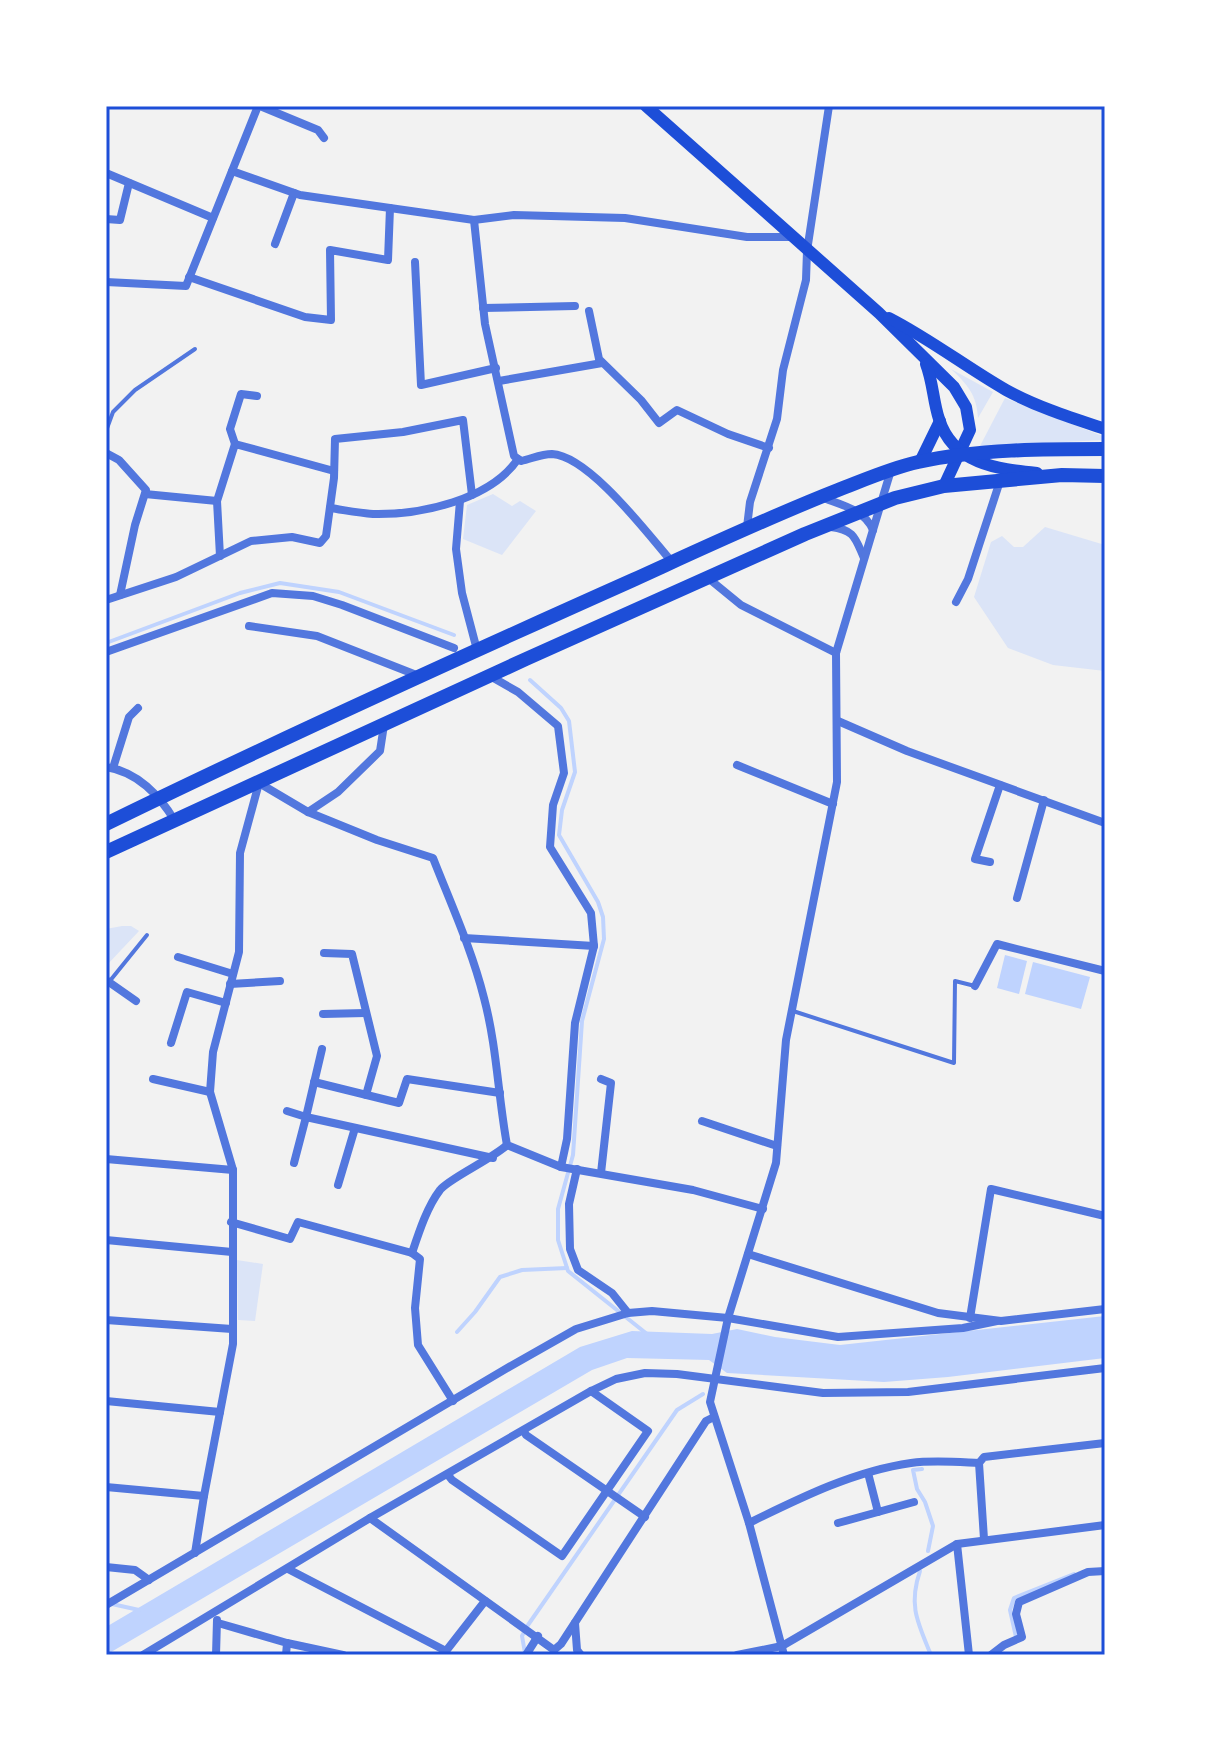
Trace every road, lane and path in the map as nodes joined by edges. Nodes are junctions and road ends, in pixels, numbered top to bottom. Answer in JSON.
{"nodes":[{"id":1,"x":259,"y":106,"type":"edge"},
{"id":2,"x":646,"y":106,"type":"edge"},
{"id":3,"x":829,"y":106,"type":"edge"},
{"id":4,"x":324,"y":138,"type":"dead end"},
{"id":5,"x":232,"y":171,"type":"junction"},
{"id":6,"x":106,"y":173,"type":"edge"},
{"id":7,"x":129,"y":183,"type":"junction"},
{"id":8,"x":294,"y":193,"type":"junction"},
{"id":9,"x":390,"y":208,"type":"junction"},
{"id":10,"x":213,"y":218,"type":"junction"},
{"id":11,"x":106,"y":219,"type":"edge"},
{"id":12,"x":474,"y":220,"type":"junction"},
{"id":13,"x":792,"y":237,"type":"junction"},
{"id":14,"x":275,"y":244,"type":"dead end"},
{"id":15,"x":807,"y":251,"type":"junction"},
{"id":16,"x":415,"y":262,"type":"dead end"},
{"id":17,"x":189,"y":277,"type":"junction"},
{"id":18,"x":106,"y":282,"type":"edge"},
{"id":19,"x":575,"y":306,"type":"dead end"},
{"id":20,"x":483,"y":308,"type":"junction"},
{"id":21,"x":589,"y":311,"type":"dead end"},
{"id":22,"x":879,"y":313,"type":"junction"},
{"id":23,"x":195,"y":349,"type":"dead end"},
{"id":24,"x":925,"y":361,"type":"junction"},
{"id":25,"x":602,"y":363,"type":"junction"},
{"id":26,"x":496,"y":368,"type":"junction"},
{"id":27,"x":499,"y":381,"type":"junction"},
{"id":28,"x":257,"y":396,"type":"dead end"},
{"id":29,"x":940,"y":421,"type":"junction"},
{"id":30,"x":1105,"y":429,"type":"edge"},
{"id":31,"x":106,"y":431,"type":"edge"},
{"id":32,"x":235,"y":444,"type":"junction"},
{"id":33,"x":769,"y":448,"type":"junction"},
{"id":34,"x":1105,"y":449,"type":"edge"},
{"id":35,"x":106,"y":453,"type":"edge"},
{"id":36,"x":962,"y":455,"type":"junction"},
{"id":37,"x":518,"y":459,"type":"junction"},
{"id":38,"x":920,"y":462,"type":"junction"},
{"id":39,"x":892,"y":470,"type":"junction"},
{"id":40,"x":334,"y":471,"type":"junction"},
{"id":41,"x":1062,"y":475,"type":"junction"},
{"id":42,"x":1105,"y":476,"type":"edge"},
{"id":43,"x":1000,"y":481,"type":"junction"},
{"id":44,"x":944,"y":486,"type":"junction"},
{"id":45,"x":145,"y":494,"type":"junction"},
{"id":46,"x":472,"y":495,"type":"junction"},
{"id":47,"x":820,"y":497,"type":"junction"},
{"id":48,"x":217,"y":501,"type":"junction"},
{"id":49,"x":460,"y":501,"type":"junction"},
{"id":50,"x":881,"y":504,"type":"junction"},
{"id":51,"x":330,"y":508,"type":"junction"},
{"id":52,"x":861,"y":513,"type":"junction"},
{"id":53,"x":825,"y":526,"type":"junction"},
{"id":54,"x":747,"y":528,"type":"junction"},
{"id":55,"x":873,"y":530,"type":"junction"},
{"id":56,"x":220,"y":556,"type":"junction"},
{"id":57,"x":865,"y":559,"type":"junction"},
{"id":58,"x":672,"y":562,"type":"junction"},
{"id":59,"x":708,"y":578,"type":"junction"},
{"id":60,"x":120,"y":595,"type":"junction"},
{"id":61,"x":106,"y":600,"type":"edge"},
{"id":62,"x":956,"y":602,"type":"dead end"},
{"id":63,"x":249,"y":626,"type":"dead end"},
{"id":64,"x":454,"y":648,"type":"dead end"},
{"id":65,"x":477,"y":650,"type":"junction"},
{"id":66,"x":106,"y":652,"type":"edge"},
{"id":67,"x":836,"y":653,"type":"junction"},
{"id":68,"x":420,"y":676,"type":"junction"},
{"id":69,"x":490,"y":676,"type":"junction"},
{"id":70,"x":138,"y":708,"type":"dead end"},
{"id":71,"x":838,"y":721,"type":"junction"},
{"id":72,"x":384,"y":725,"type":"junction"},
{"id":73,"x":737,"y":765,"type":"dead end"},
{"id":74,"x":110,"y":767,"type":"edge"},
{"id":75,"x":259,"y":783,"type":"junction"},
{"id":76,"x":1000,"y":785,"type":"junction"},
{"id":77,"x":160,"y":797,"type":"junction"},
{"id":78,"x":1044,"y":800,"type":"junction"},
{"id":79,"x":833,"y":804,"type":"junction"},
{"id":80,"x":308,"y":812,"type":"junction"},
{"id":81,"x":175,"y":821,"type":"junction"},
{"id":82,"x":1105,"y":823,"type":"edge"},
{"id":83,"x":106,"y":824,"type":"edge"},
{"id":84,"x":106,"y":852,"type":"edge"},
{"id":85,"x":990,"y":862,"type":"dead end"},
{"id":86,"x":1017,"y":898,"type":"dead end"},
{"id":87,"x":147,"y":935,"type":"dead end"},
{"id":88,"x":464,"y":938,"type":"junction"},
{"id":89,"x":594,"y":946,"type":"junction"},
{"id":90,"x":324,"y":953,"type":"dead end"},
{"id":91,"x":178,"y":957,"type":"dead end"},
{"id":92,"x":1105,"y":971,"type":"edge"},
{"id":93,"x":232,"y":979,"type":"junction"},
{"id":94,"x":108,"y":981,"type":"edge"},
{"id":95,"x":280,"y":981,"type":"dead end"},
{"id":96,"x":975,"y":986,"type":"joint"},
{"id":97,"x":136,"y":1001,"type":"dead end"},
{"id":98,"x":226,"y":1003,"type":"junction"},
{"id":99,"x":791,"y":1010,"type":"junction"},
{"id":100,"x":365,"y":1013,"type":"junction"},
{"id":101,"x":323,"y":1014,"type":"dead end"},
{"id":102,"x":171,"y":1043,"type":"dead end"},
{"id":103,"x":322,"y":1049,"type":"dead end"},
{"id":104,"x":153,"y":1079,"type":"dead end"},
{"id":105,"x":601,"y":1079,"type":"dead end"},
{"id":106,"x":314,"y":1082,"type":"junction"},
{"id":107,"x":210,"y":1092,"type":"junction"},
{"id":108,"x":500,"y":1093,"type":"junction"},
{"id":109,"x":366,"y":1095,"type":"junction"},
{"id":110,"x":287,"y":1111,"type":"dead end"},
{"id":111,"x":306,"y":1117,"type":"junction"},
{"id":112,"x":702,"y":1121,"type":"dead end"},
{"id":113,"x":355,"y":1128,"type":"junction"},
{"id":114,"x":507,"y":1145,"type":"junction"},
{"id":115,"x":777,"y":1146,"type":"junction"},
{"id":116,"x":493,"y":1158,"type":"junction"},
{"id":117,"x":106,"y":1159,"type":"edge"},
{"id":118,"x":294,"y":1163,"type":"dead end"},
{"id":119,"x":561,"y":1167,"type":"junction"},
{"id":120,"x":577,"y":1169,"type":"junction"},
{"id":121,"x":233,"y":1170,"type":"junction"},
{"id":122,"x":601,"y":1173,"type":"junction"},
{"id":123,"x":338,"y":1185,"type":"dead end"},
{"id":124,"x":763,"y":1209,"type":"junction"},
{"id":125,"x":1105,"y":1216,"type":"edge"},
{"id":126,"x":231,"y":1222,"type":"junction"},
{"id":127,"x":106,"y":1240,"type":"edge"},
{"id":128,"x":232,"y":1252,"type":"junction"},
{"id":129,"x":412,"y":1253,"type":"junction"},
{"id":130,"x":748,"y":1254,"type":"junction"},
{"id":131,"x":1105,"y":1309,"type":"edge"},
{"id":132,"x":623,"y":1314,"type":"junction"},
{"id":133,"x":728,"y":1318,"type":"junction"},
{"id":134,"x":970,"y":1318,"type":"junction"},
{"id":135,"x":106,"y":1320,"type":"edge"},
{"id":136,"x":997,"y":1321,"type":"junction"},
{"id":137,"x":232,"y":1329,"type":"junction"},
{"id":138,"x":1105,"y":1368,"type":"edge"},
{"id":139,"x":714,"y":1376,"type":"junction"},
{"id":140,"x":591,"y":1391,"type":"junction"},
{"id":141,"x":106,"y":1401,"type":"edge"},
{"id":142,"x":453,"y":1401,"type":"junction"},
{"id":143,"x":220,"y":1412,"type":"junction"},
{"id":144,"x":714,"y":1417,"type":"junction"},
{"id":145,"x":524,"y":1431,"type":"junction"},
{"id":146,"x":1105,"y":1443,"type":"edge"},
{"id":147,"x":979,"y":1463,"type":"junction"},
{"id":148,"x":868,"y":1473,"type":"junction"},
{"id":149,"x":448,"y":1475,"type":"junction"},
{"id":150,"x":106,"y":1487,"type":"edge"},
{"id":151,"x":612,"y":1494,"type":"junction"},
{"id":152,"x":204,"y":1496,"type":"junction"},
{"id":153,"x":914,"y":1502,"type":"dead end"},
{"id":154,"x":878,"y":1512,"type":"junction"},
{"id":155,"x":645,"y":1517,"type":"junction"},
{"id":156,"x":370,"y":1518,"type":"junction"},
{"id":157,"x":749,"y":1523,"type":"junction"},
{"id":158,"x":838,"y":1523,"type":"dead end"},
{"id":159,"x":1105,"y":1525,"type":"edge"},
{"id":160,"x":984,"y":1539,"type":"junction"},
{"id":161,"x":957,"y":1544,"type":"junction"},
{"id":162,"x":195,"y":1553,"type":"junction"},
{"id":163,"x":106,"y":1567,"type":"edge"},
{"id":164,"x":288,"y":1569,"type":"junction"},
{"id":165,"x":1105,"y":1571,"type":"edge"},
{"id":166,"x":149,"y":1580,"type":"junction"},
{"id":167,"x":485,"y":1601,"type":"junction"},
{"id":168,"x":106,"y":1605,"type":"edge"},
{"id":169,"x":213,"y":1614,"type":"junction"},
{"id":170,"x":575,"y":1622,"type":"junction"},
{"id":171,"x":218,"y":1623,"type":"junction"},
{"id":172,"x":536,"y":1635,"type":"junction"},
{"id":173,"x":287,"y":1643,"type":"junction"},
{"id":174,"x":783,"y":1650,"type":"edge"},
{"id":175,"x":528,"y":1651,"type":"edge"},
{"id":176,"x":446,"y":1653,"type":"edge"},
{"id":177,"x":143,"y":1655,"type":"edge"},
{"id":178,"x":216,"y":1655,"type":"edge"},
{"id":179,"x":286,"y":1655,"type":"edge"},
{"id":180,"x":343,"y":1655,"type":"edge"},
{"id":181,"x":581,"y":1655,"type":"edge"},
{"id":182,"x":737,"y":1655,"type":"edge"},
{"id":183,"x":969,"y":1655,"type":"edge"},
{"id":184,"x":991,"y":1655,"type":"edge"}],
"edges":[{"from":1,"to":4,"type":"street"},
{"from":1,"to":5,"type":"street"},
{"from":2,"to":13,"type":"main road"},
{"from":3,"to":15,"type":"street"},
{"from":5,"to":8,"type":"street"},
{"from":5,"to":10,"type":"street"},
{"from":6,"to":7,"type":"street"},
{"from":7,"to":10,"type":"street"},
{"from":7,"to":11,"type":"street"},
{"from":8,"to":9,"type":"street"},
{"from":8,"to":14,"type":"street"},
{"from":9,"to":12,"type":"street"},
{"from":9,"to":17,"type":"street"},
{"from":10,"to":17,"type":"street"},
{"from":12,"to":13,"type":"street"},
{"from":12,"to":20,"type":"street"},
{"from":13,"to":15,"type":"main road"},
{"from":15,"to":22,"type":"main road"},
{"from":15,"to":33,"type":"street"},
{"from":16,"to":26,"type":"street"},
{"from":17,"to":18,"type":"street"},
{"from":19,"to":20,"type":"street"},
{"from":20,"to":26,"type":"street"},
{"from":21,"to":25,"type":"street"},
{"from":22,"to":24,"type":"main road"},
{"from":22,"to":30,"type":"main road"},
{"from":23,"to":31,"type":"lane"},
{"from":24,"to":29,"type":"main road"},
{"from":24,"to":36,"type":"main road"},
{"from":25,"to":27,"type":"street"},
{"from":25,"to":33,"type":"street"},
{"from":26,"to":27,"type":"street"},
{"from":27,"to":37,"type":"street"},
{"from":28,"to":32,"type":"street"},
{"from":29,"to":36,"type":"main road"},
{"from":29,"to":38,"type":"main road"},
{"from":32,"to":40,"type":"street"},
{"from":32,"to":48,"type":"street"},
{"from":33,"to":54,"type":"street"},
{"from":34,"to":36,"type":"highway"},
{"from":35,"to":45,"type":"street"},
{"from":36,"to":38,"type":"highway"},
{"from":36,"to":41,"type":"main road"},
{"from":36,"to":44,"type":"main road"},
{"from":37,"to":46,"type":"street"},
{"from":37,"to":58,"type":"street"},
{"from":38,"to":39,"type":"highway"},
{"from":39,"to":47,"type":"highway"},
{"from":39,"to":50,"type":"street"},
{"from":40,"to":46,"type":"street"},
{"from":40,"to":51,"type":"street"},
{"from":41,"to":42,"type":"highway"},
{"from":41,"to":43,"type":"highway"},
{"from":43,"to":44,"type":"highway"},
{"from":43,"to":62,"type":"street"},
{"from":44,"to":50,"type":"highway"},
{"from":45,"to":48,"type":"street"},
{"from":45,"to":60,"type":"street"},
{"from":46,"to":49,"type":"street"},
{"from":47,"to":52,"type":"street"},
{"from":47,"to":54,"type":"highway"},
{"from":48,"to":56,"type":"street"},
{"from":49,"to":51,"type":"street"},
{"from":49,"to":65,"type":"street"},
{"from":50,"to":52,"type":"highway"},
{"from":50,"to":55,"type":"street"},
{"from":51,"to":56,"type":"street"},
{"from":52,"to":53,"type":"highway"},
{"from":52,"to":55,"type":"street"},
{"from":53,"to":57,"type":"street"},
{"from":53,"to":59,"type":"highway"},
{"from":54,"to":58,"type":"highway"},
{"from":55,"to":57,"type":"street"},
{"from":56,"to":60,"type":"street"},
{"from":57,"to":67,"type":"street"},
{"from":58,"to":65,"type":"highway"},
{"from":59,"to":67,"type":"street"},
{"from":59,"to":69,"type":"highway"},
{"from":60,"to":61,"type":"street"},
{"from":63,"to":68,"type":"street"},
{"from":64,"to":66,"type":"street"},
{"from":65,"to":68,"type":"highway"},
{"from":67,"to":71,"type":"street"},
{"from":68,"to":77,"type":"highway"},
{"from":69,"to":72,"type":"highway"},
{"from":69,"to":89,"type":"street"},
{"from":70,"to":74,"type":"street"},
{"from":71,"to":76,"type":"street"},
{"from":71,"to":79,"type":"street"},
{"from":72,"to":75,"type":"highway"},
{"from":72,"to":80,"type":"street"},
{"from":73,"to":79,"type":"street"},
{"from":74,"to":77,"type":"street"},
{"from":75,"to":80,"type":"street"},
{"from":75,"to":81,"type":"highway"},
{"from":75,"to":93,"type":"street"},
{"from":76,"to":78,"type":"street"},
{"from":76,"to":85,"type":"street"},
{"from":77,"to":81,"type":"street"},
{"from":77,"to":83,"type":"highway"},
{"from":78,"to":82,"type":"street"},
{"from":78,"to":86,"type":"street"},
{"from":79,"to":99,"type":"street"},
{"from":80,"to":88,"type":"street"},
{"from":81,"to":84,"type":"highway"},
{"from":87,"to":94,"type":"lane"},
{"from":88,"to":89,"type":"street"},
{"from":88,"to":108,"type":"street"},
{"from":89,"to":119,"type":"street"},
{"from":90,"to":100,"type":"street"},
{"from":91,"to":93,"type":"street"},
{"from":92,"to":96,"type":"street"},
{"from":93,"to":95,"type":"street"},
{"from":93,"to":98,"type":"street"},
{"from":94,"to":97,"type":"street"},
{"from":96,"to":99,"type":"lane"},
{"from":98,"to":102,"type":"street"},
{"from":98,"to":107,"type":"street"},
{"from":99,"to":115,"type":"street"},
{"from":100,"to":101,"type":"street"},
{"from":100,"to":109,"type":"street"},
{"from":103,"to":106,"type":"street"},
{"from":104,"to":107,"type":"street"},
{"from":105,"to":122,"type":"street"},
{"from":106,"to":109,"type":"street"},
{"from":106,"to":111,"type":"street"},
{"from":107,"to":121,"type":"street"},
{"from":108,"to":109,"type":"street"},
{"from":108,"to":114,"type":"street"},
{"from":110,"to":111,"type":"street"},
{"from":111,"to":113,"type":"street"},
{"from":111,"to":118,"type":"street"},
{"from":112,"to":115,"type":"street"},
{"from":113,"to":116,"type":"street"},
{"from":113,"to":123,"type":"street"},
{"from":114,"to":116,"type":"street"},
{"from":114,"to":119,"type":"street"},
{"from":115,"to":124,"type":"street"},
{"from":116,"to":129,"type":"street"},
{"from":117,"to":121,"type":"street"},
{"from":119,"to":120,"type":"street"},
{"from":120,"to":122,"type":"street"},
{"from":120,"to":132,"type":"street"},
{"from":121,"to":126,"type":"street"},
{"from":122,"to":124,"type":"street"},
{"from":124,"to":130,"type":"street"},
{"from":125,"to":134,"type":"street"},
{"from":126,"to":128,"type":"street"},
{"from":126,"to":129,"type":"street"},
{"from":127,"to":128,"type":"street"},
{"from":128,"to":137,"type":"street"},
{"from":129,"to":142,"type":"street"},
{"from":130,"to":133,"type":"street"},
{"from":130,"to":134,"type":"street"},
{"from":131,"to":136,"type":"street"},
{"from":132,"to":133,"type":"street"},
{"from":132,"to":142,"type":"street"},
{"from":133,"to":136,"type":"street"},
{"from":133,"to":139,"type":"street"},
{"from":134,"to":136,"type":"street"},
{"from":135,"to":137,"type":"street"},
{"from":137,"to":143,"type":"street"},
{"from":138,"to":139,"type":"street"},
{"from":139,"to":140,"type":"street"},
{"from":139,"to":144,"type":"street"},
{"from":140,"to":145,"type":"street"},
{"from":140,"to":151,"type":"street"},
{"from":141,"to":143,"type":"street"},
{"from":142,"to":162,"type":"street"},
{"from":143,"to":152,"type":"street"},
{"from":144,"to":155,"type":"street"},
{"from":144,"to":157,"type":"street"},
{"from":145,"to":149,"type":"street"},
{"from":145,"to":151,"type":"street"},
{"from":146,"to":147,"type":"street"},
{"from":147,"to":148,"type":"street"},
{"from":147,"to":160,"type":"street"},
{"from":148,"to":154,"type":"street"},
{"from":148,"to":157,"type":"street"},
{"from":149,"to":151,"type":"street"},
{"from":149,"to":156,"type":"street"},
{"from":150,"to":152,"type":"street"},
{"from":151,"to":155,"type":"street"},
{"from":152,"to":162,"type":"street"},
{"from":153,"to":154,"type":"street"},
{"from":154,"to":158,"type":"street"},
{"from":155,"to":170,"type":"street"},
{"from":156,"to":164,"type":"street"},
{"from":156,"to":167,"type":"street"},
{"from":157,"to":174,"type":"street"},
{"from":159,"to":160,"type":"street"},
{"from":160,"to":161,"type":"street"},
{"from":161,"to":174,"type":"street"},
{"from":161,"to":183,"type":"street"},
{"from":162,"to":166,"type":"street"},
{"from":163,"to":166,"type":"street"},
{"from":164,"to":169,"type":"street"},
{"from":164,"to":176,"type":"street"},
{"from":165,"to":184,"type":"street"},
{"from":166,"to":168,"type":"street"},
{"from":167,"to":172,"type":"street"},
{"from":167,"to":176,"type":"street"},
{"from":169,"to":171,"type":"street"},
{"from":169,"to":177,"type":"street"},
{"from":170,"to":172,"type":"street"},
{"from":170,"to":181,"type":"street"},
{"from":171,"to":173,"type":"street"},
{"from":171,"to":178,"type":"street"},
{"from":172,"to":175,"type":"street"},
{"from":173,"to":179,"type":"street"},
{"from":173,"to":180,"type":"street"},
{"from":174,"to":182,"type":"street"}]}
